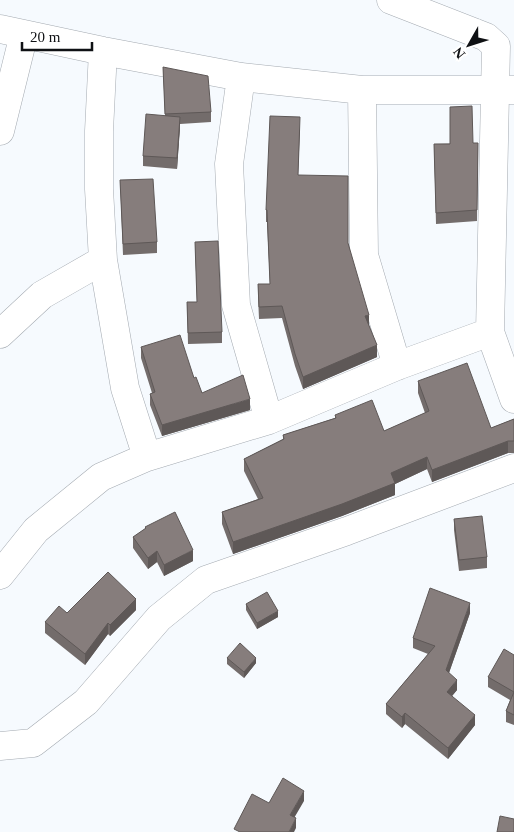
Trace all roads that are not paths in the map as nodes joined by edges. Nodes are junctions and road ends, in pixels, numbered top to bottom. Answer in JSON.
{"nodes":[{"id":1,"x":391,"y":0,"type":"edge"},
{"id":2,"x":12,"y":32,"type":"edge"},
{"id":3,"x":103,"y":51,"type":"junction"},
{"id":4,"x":241,"y":77,"type":"junction"},
{"id":5,"x":362,"y":90,"type":"junction"},
{"id":6,"x":504,"y":90,"type":"edge"},
{"id":7,"x":0,"y":132,"type":"edge"},
{"id":8,"x":103,"y":260,"type":"junction"},
{"id":9,"x":490,"y":332,"type":"junction"},
{"id":10,"x":0,"y":334,"type":"edge"},
{"id":11,"x":397,"y":366,"type":"junction"},
{"id":12,"x":514,"y":399,"type":"edge"},
{"id":13,"x":269,"y":420,"type":"junction"},
{"id":14,"x":147,"y":457,"type":"junction"},
{"id":15,"x":514,"y":468,"type":"edge"},
{"id":16,"x":0,"y":576,"type":"edge"},
{"id":17,"x":0,"y":746,"type":"edge"}],
"edges":[{"from":1,"to":6,"type":"street"},
{"from":2,"to":3,"type":"street"},
{"from":2,"to":7,"type":"street"},
{"from":3,"to":4,"type":"street"},
{"from":3,"to":8,"type":"street"},
{"from":4,"to":5,"type":"street"},
{"from":4,"to":13,"type":"street"},
{"from":5,"to":6,"type":"street"},
{"from":5,"to":11,"type":"street"},
{"from":6,"to":9,"type":"street"},
{"from":8,"to":10,"type":"street"},
{"from":8,"to":14,"type":"street"},
{"from":9,"to":11,"type":"street"},
{"from":9,"to":12,"type":"street"},
{"from":11,"to":13,"type":"street"},
{"from":13,"to":14,"type":"street"},
{"from":14,"to":16,"type":"street"},
{"from":15,"to":17,"type":"street"}]}
